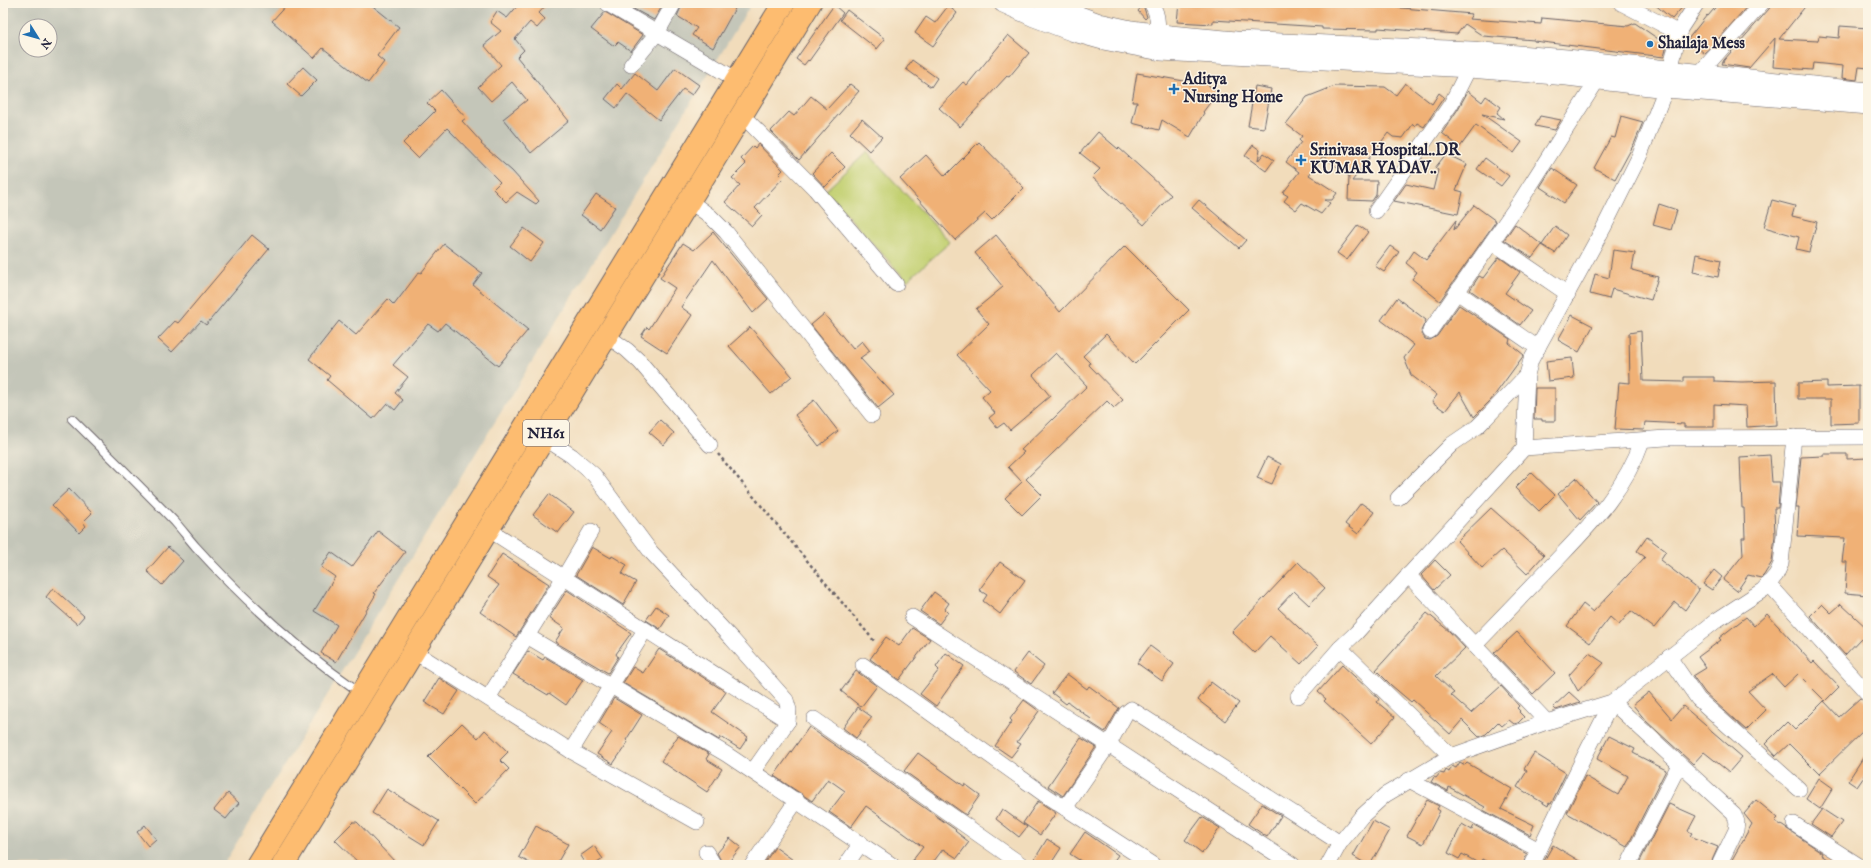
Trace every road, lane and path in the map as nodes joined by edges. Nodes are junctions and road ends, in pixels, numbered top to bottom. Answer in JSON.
{"nodes":[{"id":1,"x":674,"y":3,"type":"edge"},
{"id":2,"x":784,"y":3,"type":"edge"},
{"id":3,"x":810,"y":3,"type":"edge"},
{"id":4,"x":1003,"y":3,"type":"edge"},
{"id":5,"x":1151,"y":3,"type":"edge"},
{"id":6,"x":1621,"y":3,"type":"edge"},
{"id":7,"x":1697,"y":3,"type":"edge"},
{"id":8,"x":1762,"y":3,"type":"edge"},
{"id":9,"x":608,"y":4,"type":"dead end"},
{"id":10,"x":1049,"y":11,"type":"edge"},
{"id":11,"x":657,"y":33,"type":"junction"},
{"id":12,"x":1679,"y":33,"type":"junction"},
{"id":13,"x":1155,"y":42,"type":"junction"},
{"id":14,"x":1470,"y":59,"type":"junction"},
{"id":15,"x":631,"y":65,"type":"dead end"},
{"id":16,"x":737,"y":80,"type":"junction"},
{"id":17,"x":1598,"y":80,"type":"junction"},
{"id":18,"x":1668,"y":80,"type":"junction"},
{"id":19,"x":1696,"y":82,"type":"junction"},
{"id":20,"x":1868,"y":92,"type":"edge"},
{"id":21,"x":1868,"y":106,"type":"edge"},
{"id":22,"x":741,"y":114,"type":"junction"},
{"id":23,"x":688,"y":200,"type":"junction"},
{"id":24,"x":1376,"y":211,"type":"dead end"},
{"id":25,"x":1492,"y":242,"type":"junction"},
{"id":26,"x":896,"y":284,"type":"dead end"},
{"id":27,"x":1457,"y":292,"type":"junction"},
{"id":28,"x":1568,"y":294,"type":"junction"},
{"id":29,"x":1430,"y":331,"type":"dead end"},
{"id":30,"x":606,"y":336,"type":"junction"},
{"id":31,"x":1538,"y":348,"type":"junction"},
{"id":32,"x":1527,"y":375,"type":"junction"},
{"id":33,"x":872,"y":415,"type":"dead end"},
{"id":34,"x":72,"y":419,"type":"dead end"},
{"id":35,"x":544,"y":437,"type":"junction"},
{"id":36,"x":1794,"y":437,"type":"junction"},
{"id":37,"x":1868,"y":437,"type":"edge"},
{"id":38,"x":1642,"y":441,"type":"junction"},
{"id":39,"x":710,"y":445,"type":"joint"},
{"id":40,"x":1524,"y":448,"type":"junction"},
{"id":41,"x":1398,"y":498,"type":"dead end"},
{"id":42,"x":488,"y":529,"type":"junction"},
{"id":43,"x":591,"y":531,"type":"dead end"},
{"id":44,"x":1408,"y":575,"type":"junction"},
{"id":45,"x":564,"y":578,"type":"junction"},
{"id":46,"x":1768,"y":583,"type":"junction"},
{"id":47,"x":912,"y":617,"type":"dead end"},
{"id":48,"x":645,"y":630,"type":"junction"},
{"id":49,"x":527,"y":636,"type":"junction"},
{"id":50,"x":875,"y":642,"type":"dead end"},
{"id":51,"x":1475,"y":645,"type":"junction"},
{"id":52,"x":1340,"y":648,"type":"junction"},
{"id":53,"x":413,"y":651,"type":"junction"},
{"id":54,"x":1669,"y":657,"type":"junction"},
{"id":55,"x":863,"y":666,"type":"dead end"},
{"id":56,"x":610,"y":686,"type":"junction"},
{"id":57,"x":362,"y":694,"type":"junction"},
{"id":58,"x":1868,"y":694,"type":"edge"},
{"id":59,"x":1298,"y":696,"type":"dead end"},
{"id":60,"x":488,"y":698,"type":"junction"},
{"id":61,"x":1612,"y":702,"type":"junction"},
{"id":62,"x":814,"y":720,"type":"dead end"},
{"id":63,"x":788,"y":721,"type":"junction"},
{"id":64,"x":1547,"y":722,"type":"junction"},
{"id":65,"x":1108,"y":744,"type":"junction"},
{"id":66,"x":571,"y":751,"type":"junction"},
{"id":67,"x":1452,"y":756,"type":"junction"},
{"id":68,"x":1679,"y":765,"type":"junction"},
{"id":69,"x":753,"y":771,"type":"junction"},
{"id":70,"x":1409,"y":780,"type":"junction"},
{"id":71,"x":1799,"y":790,"type":"dead end"},
{"id":72,"x":798,"y":800,"type":"junction"},
{"id":73,"x":1065,"y":808,"type":"junction"},
{"id":74,"x":697,"y":822,"type":"dead end"},
{"id":75,"x":1794,"y":824,"type":"dead end"},
{"id":76,"x":861,"y":843,"type":"junction"},
{"id":77,"x":1340,"y":843,"type":"junction"},
{"id":78,"x":1539,"y":850,"type":"junction"},
{"id":79,"x":706,"y":852,"type":"dead end"},
{"id":80,"x":257,"y":865,"type":"edge"},
{"id":81,"x":283,"y":865,"type":"edge"},
{"id":82,"x":714,"y":865,"type":"edge"},
{"id":83,"x":752,"y":865,"type":"edge"},
{"id":84,"x":846,"y":865,"type":"edge"},
{"id":85,"x":892,"y":865,"type":"edge"},
{"id":86,"x":1022,"y":865,"type":"edge"},
{"id":87,"x":1153,"y":865,"type":"edge"},
{"id":88,"x":1293,"y":865,"type":"edge"},
{"id":89,"x":1328,"y":865,"type":"edge"},
{"id":90,"x":1532,"y":865,"type":"edge"},
{"id":91,"x":1628,"y":865,"type":"edge"},
{"id":92,"x":1719,"y":865,"type":"edge"},
{"id":93,"x":1858,"y":865,"type":"edge"}],
"edges":[{"from":1,"to":11,"type":"street"},
{"from":2,"to":16,"type":"highway","number":"NH61"},
{"from":3,"to":22,"type":"highway","number":"NH61"},
{"from":4,"to":10,"type":"street"},
{"from":5,"to":13,"type":"street"},
{"from":6,"to":12,"type":"street"},
{"from":7,"to":12,"type":"street"},
{"from":8,"to":19,"type":"street"},
{"from":9,"to":11,"type":"street"},
{"from":10,"to":13,"type":"street"},
{"from":11,"to":15,"type":"street"},
{"from":11,"to":16,"type":"street"},
{"from":12,"to":18,"type":"street"},
{"from":13,"to":14,"type":"street"},
{"from":14,"to":17,"type":"street"},
{"from":14,"to":18,"type":"street"},
{"from":14,"to":24,"type":"street"},
{"from":16,"to":57,"type":"highway","number":"NH61"},
{"from":17,"to":18,"type":"street"},
{"from":17,"to":25,"type":"street"},
{"from":18,"to":19,"type":"street"},
{"from":18,"to":28,"type":"street"},
{"from":19,"to":20,"type":"street"},
{"from":19,"to":21,"type":"street"},
{"from":22,"to":23,"type":"highway","number":"NH61"},
{"from":22,"to":26,"type":"street"},
{"from":23,"to":30,"type":"highway","number":"NH61"},
{"from":23,"to":33,"type":"street"},
{"from":25,"to":27,"type":"street"},
{"from":25,"to":28,"type":"street"},
{"from":27,"to":29,"type":"street"},
{"from":27,"to":31,"type":"street"},
{"from":28,"to":31,"type":"street"},
{"from":30,"to":35,"type":"highway","number":"NH61"},
{"from":30,"to":39,"type":"street"},
{"from":31,"to":32,"type":"street"},
{"from":32,"to":40,"type":"street"},
{"from":32,"to":41,"type":"street"},
{"from":34,"to":57,"type":"lane"},
{"from":35,"to":42,"type":"highway","number":"NH61"},
{"from":35,"to":63,"type":"street"},
{"from":36,"to":37,"type":"street"},
{"from":36,"to":38,"type":"street"},
{"from":36,"to":46,"type":"street"},
{"from":38,"to":40,"type":"street"},
{"from":38,"to":51,"type":"street"},
{"from":39,"to":50,"type":"path"},
{"from":40,"to":44,"type":"street"},
{"from":42,"to":45,"type":"street"},
{"from":42,"to":53,"type":"highway","number":"NH61"},
{"from":43,"to":45,"type":"street"},
{"from":44,"to":51,"type":"street"},
{"from":44,"to":52,"type":"street"},
{"from":45,"to":48,"type":"street"},
{"from":45,"to":49,"type":"street"},
{"from":46,"to":54,"type":"street"},
{"from":46,"to":58,"type":"street"},
{"from":47,"to":65,"type":"street"},
{"from":48,"to":56,"type":"street"},
{"from":48,"to":63,"type":"street"},
{"from":49,"to":56,"type":"street"},
{"from":49,"to":60,"type":"street"},
{"from":51,"to":64,"type":"street"},
{"from":52,"to":59,"type":"street"},
{"from":52,"to":67,"type":"street"},
{"from":53,"to":60,"type":"street"},
{"from":53,"to":81,"type":"highway","number":"NH61"},
{"from":54,"to":61,"type":"street"},
{"from":54,"to":71,"type":"street"},
{"from":55,"to":73,"type":"street"},
{"from":56,"to":66,"type":"street"},
{"from":56,"to":69,"type":"street"},
{"from":57,"to":80,"type":"highway","number":"NH61"},
{"from":60,"to":66,"type":"street"},
{"from":61,"to":64,"type":"street"},
{"from":61,"to":68,"type":"street"},
{"from":61,"to":78,"type":"street"},
{"from":62,"to":86,"type":"street"},
{"from":63,"to":69,"type":"street"},
{"from":64,"to":67,"type":"street"},
{"from":65,"to":73,"type":"street"},
{"from":65,"to":77,"type":"street"},
{"from":65,"to":88,"type":"street"},
{"from":66,"to":74,"type":"street"},
{"from":67,"to":70,"type":"street"},
{"from":68,"to":91,"type":"street"},
{"from":68,"to":92,"type":"street"},
{"from":69,"to":72,"type":"street"},
{"from":70,"to":77,"type":"street"},
{"from":70,"to":78,"type":"street"},
{"from":72,"to":76,"type":"street"},
{"from":72,"to":83,"type":"street"},
{"from":73,"to":87,"type":"street"},
{"from":75,"to":93,"type":"street"},
{"from":76,"to":84,"type":"street"},
{"from":76,"to":85,"type":"street"},
{"from":77,"to":89,"type":"street"},
{"from":78,"to":90,"type":"street"},
{"from":79,"to":82,"type":"street"}]}
